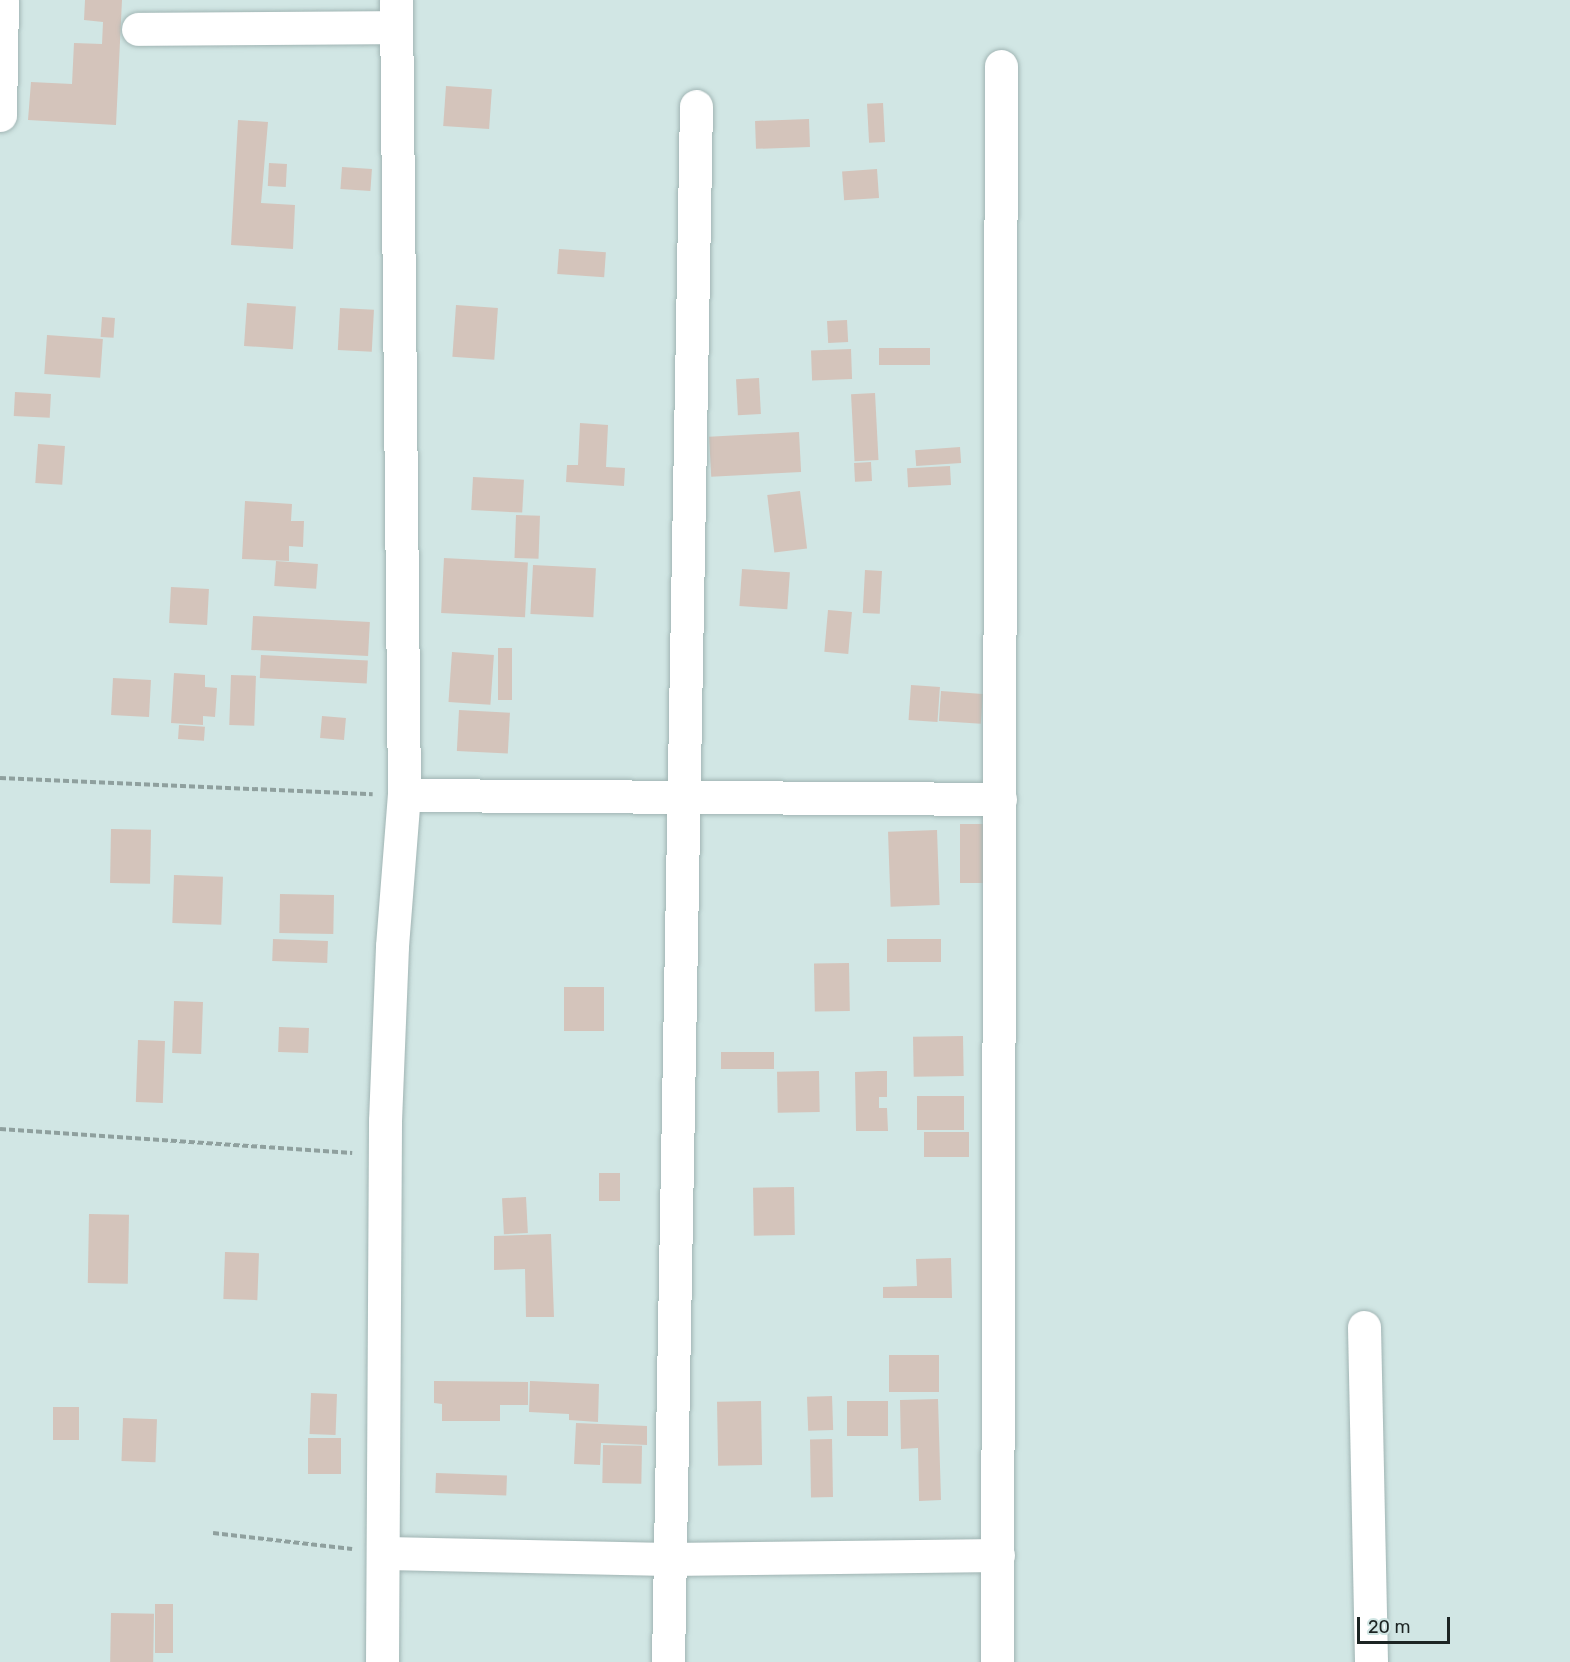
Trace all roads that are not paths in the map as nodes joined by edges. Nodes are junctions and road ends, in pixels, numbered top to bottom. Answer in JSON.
{"nodes":[{"id":1,"x":2,"y":0,"type":"edge"},
{"id":2,"x":396,"y":13,"type":"edge"},
{"id":3,"x":138,"y":29,"type":"dead end"},
{"id":4,"x":1001,"y":66,"type":"dead end"},
{"id":5,"x":696,"y":106,"type":"dead end"},
{"id":6,"x":0,"y":115,"type":"edge"},
{"id":7,"x":404,"y":795,"type":"junction"},
{"id":8,"x":682,"y":796,"type":"junction"},
{"id":9,"x":1000,"y":799,"type":"junction"},
{"id":10,"x":1364,"y":1327,"type":"dead end"},
{"id":11,"x":386,"y":1553,"type":"junction"},
{"id":12,"x":998,"y":1555,"type":"junction"},
{"id":13,"x":668,"y":1559,"type":"junction"},
{"id":14,"x":382,"y":1662,"type":"edge"},
{"id":15,"x":668,"y":1662,"type":"edge"},
{"id":16,"x":997,"y":1662,"type":"edge"},
{"id":17,"x":1371,"y":1662,"type":"edge"}],
"edges":[{"from":1,"to":6,"type":"street"},
{"from":2,"to":3,"type":"street"},
{"from":2,"to":7,"type":"street"},
{"from":4,"to":9,"type":"street"},
{"from":5,"to":8,"type":"street"},
{"from":7,"to":8,"type":"street"},
{"from":7,"to":11,"type":"street"},
{"from":8,"to":9,"type":"street"},
{"from":8,"to":13,"type":"street"},
{"from":9,"to":12,"type":"street"},
{"from":10,"to":17,"type":"street"},
{"from":11,"to":13,"type":"street"},
{"from":11,"to":14,"type":"street"},
{"from":12,"to":13,"type":"street"},
{"from":12,"to":16,"type":"street"},
{"from":13,"to":15,"type":"street"}]}
